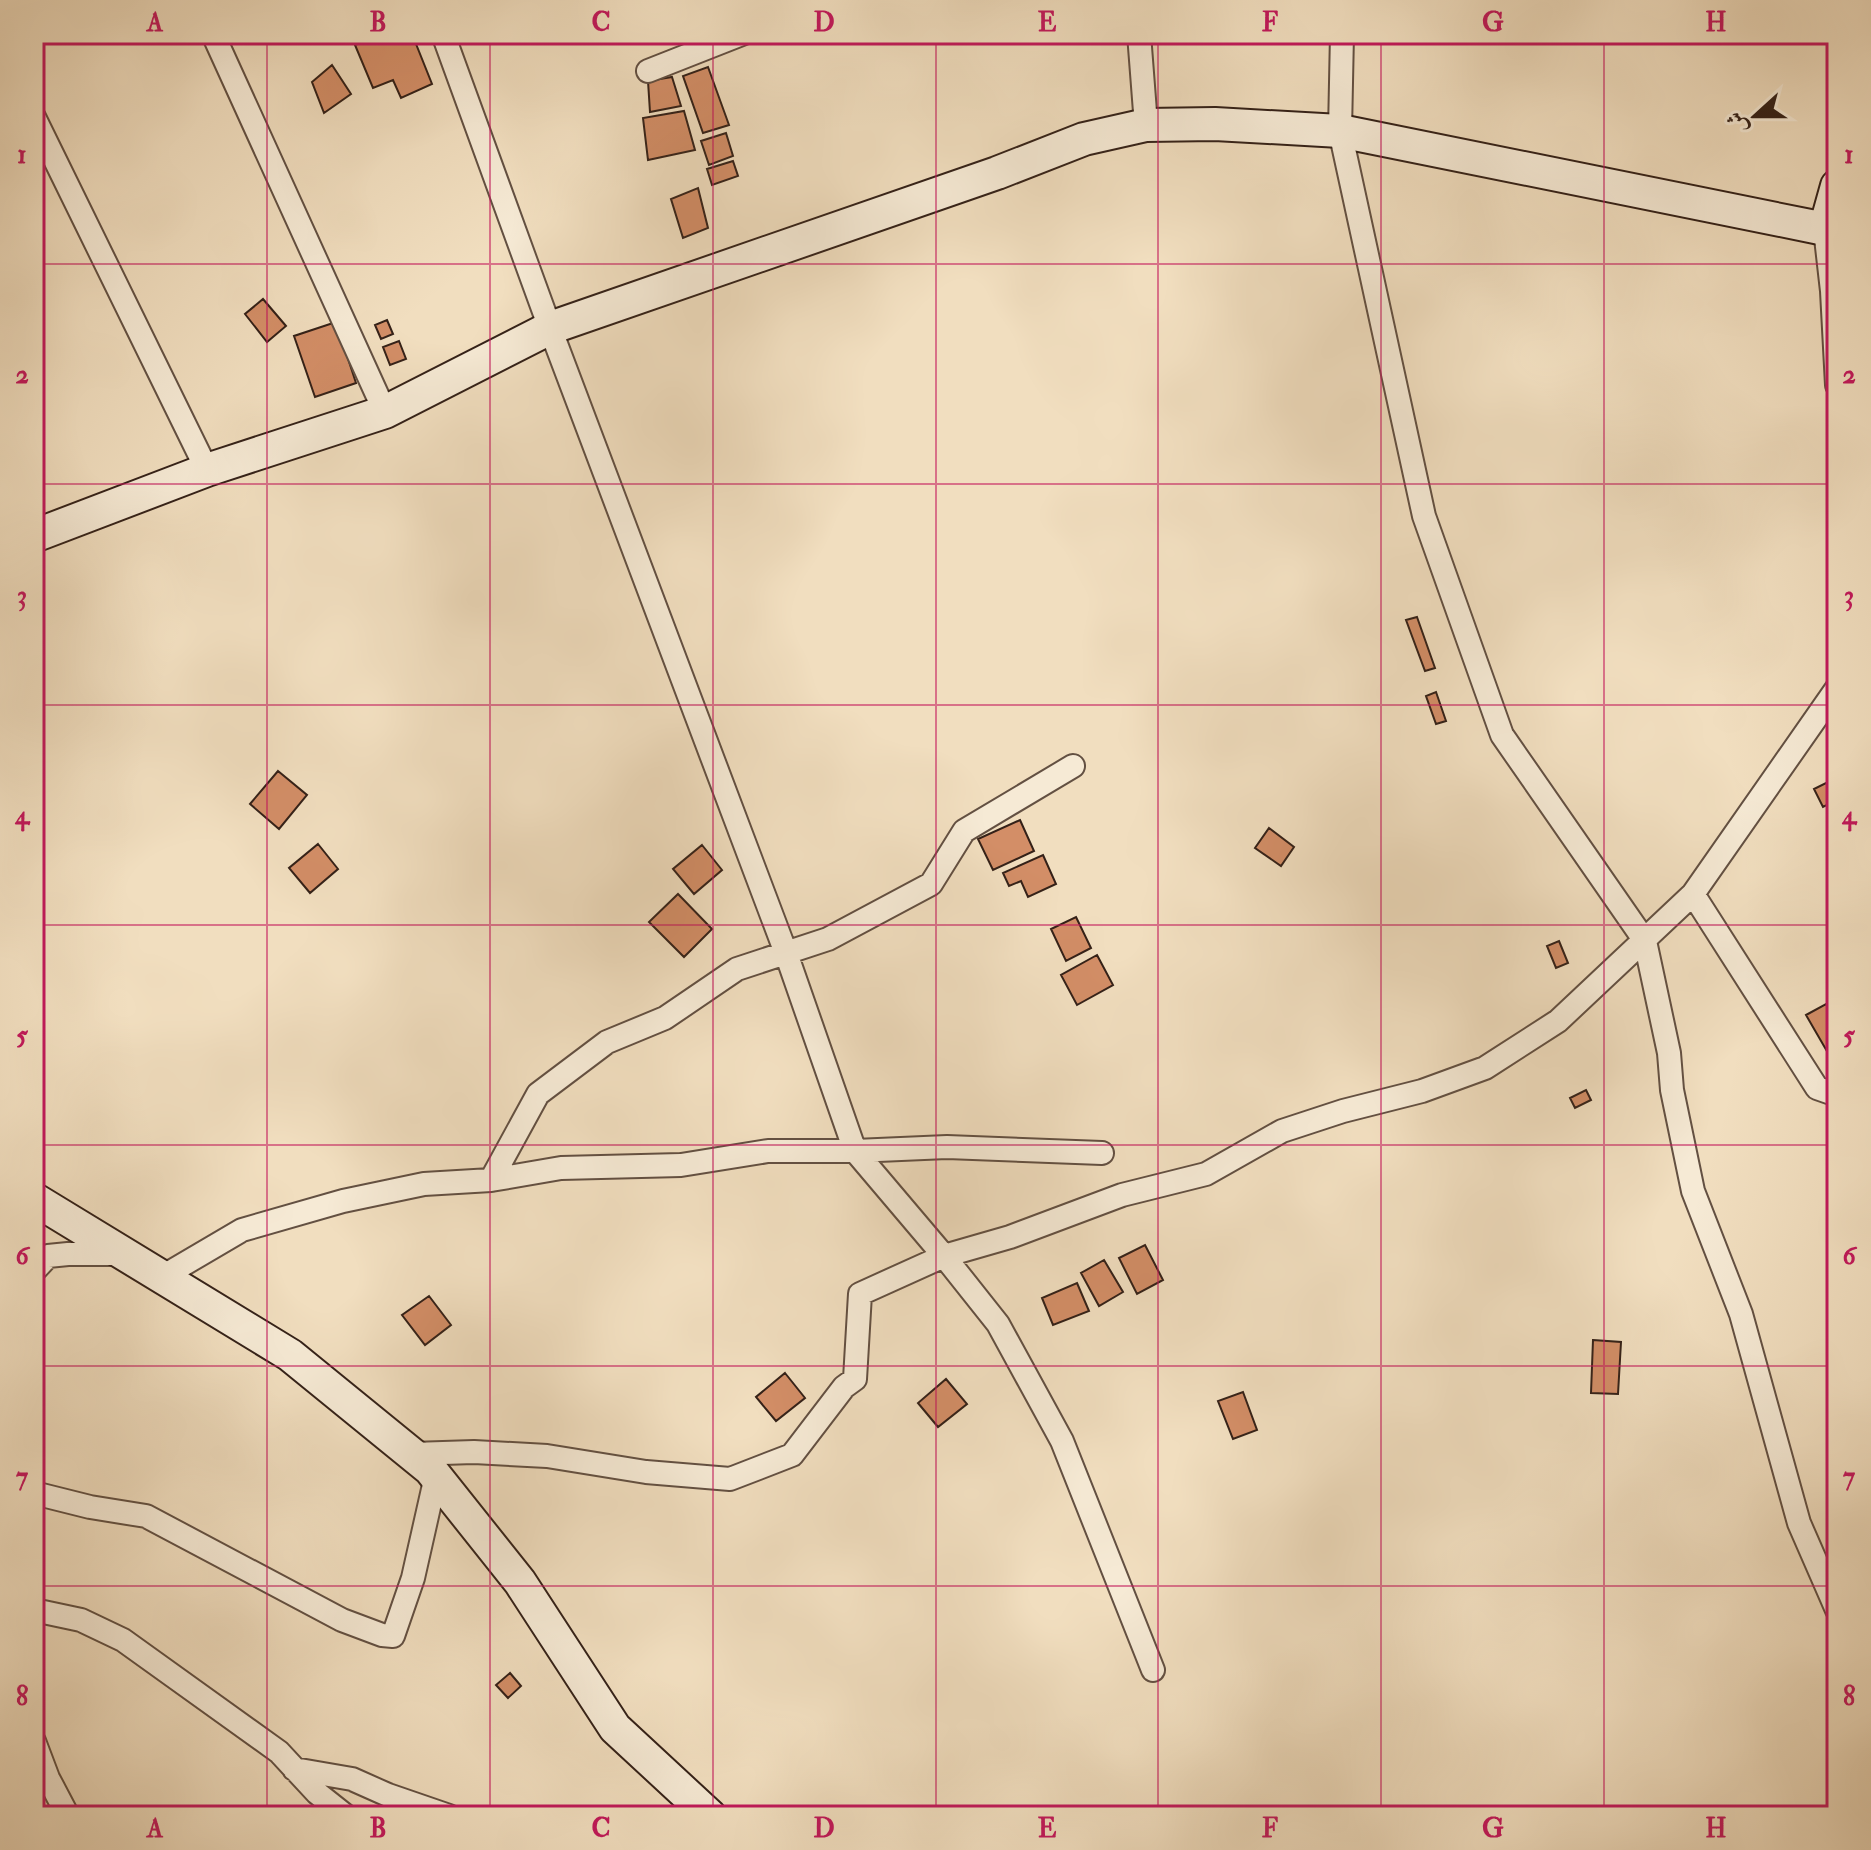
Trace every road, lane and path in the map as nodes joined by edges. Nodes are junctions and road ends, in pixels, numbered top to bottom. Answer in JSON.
{"nodes":[{"id":1,"x":213,"y":34,"type":"edge"},
{"id":2,"x":443,"y":34,"type":"edge"},
{"id":3,"x":742,"y":34,"type":"edge"},
{"id":4,"x":1139,"y":34,"type":"edge"},
{"id":5,"x":1342,"y":34,"type":"edge"},
{"id":6,"x":648,"y":71,"type":"dead end"},
{"id":7,"x":34,"y":117,"type":"edge"},
{"id":8,"x":1146,"y":125,"type":"junction"},
{"id":9,"x":1340,"y":131,"type":"junction"},
{"id":10,"x":1837,"y":186,"type":"edge"},
{"id":11,"x":1825,"y":229,"type":"junction"},
{"id":12,"x":1835,"y":292,"type":"edge"},
{"id":13,"x":550,"y":328,"type":"junction"},
{"id":14,"x":1837,"y":385,"type":"edge"},
{"id":15,"x":385,"y":412,"type":"junction"},
{"id":16,"x":207,"y":470,"type":"junction"},
{"id":17,"x":34,"y":536,"type":"edge"},
{"id":18,"x":1837,"y":688,"type":"edge"},
{"id":19,"x":1073,"y":766,"type":"dead end"},
{"id":20,"x":1693,"y":894,"type":"junction"},
{"id":21,"x":1645,"y":941,"type":"junction"},
{"id":22,"x":786,"y":953,"type":"junction"},
{"id":23,"x":1837,"y":1095,"type":"edge"},
{"id":24,"x":855,"y":1151,"type":"junction"},
{"id":25,"x":1102,"y":1153,"type":"dead end"},
{"id":26,"x":491,"y":1180,"type":"junction"},
{"id":27,"x":34,"y":1199,"type":"edge"},
{"id":28,"x":123,"y":1254,"type":"junction"},
{"id":29,"x":944,"y":1256,"type":"junction"},
{"id":30,"x":39,"y":1259,"type":"edge"},
{"id":31,"x":162,"y":1277,"type":"junction"},
{"id":32,"x":412,"y":1454,"type":"junction"},
{"id":33,"x":436,"y":1476,"type":"junction"},
{"id":34,"x":34,"y":1493,"type":"edge"},
{"id":35,"x":34,"y":1610,"type":"edge"},
{"id":36,"x":1837,"y":1610,"type":"edge"},
{"id":37,"x":1153,"y":1670,"type":"dead end"},
{"id":38,"x":34,"y":1741,"type":"edge"},
{"id":39,"x":294,"y":1769,"type":"junction"},
{"id":40,"x":68,"y":1816,"type":"edge"},
{"id":41,"x":346,"y":1816,"type":"edge"},
{"id":42,"x":449,"y":1816,"type":"edge"},
{"id":43,"x":710,"y":1816,"type":"edge"}],
"edges":[{"from":1,"to":15,"type":"street"},
{"from":2,"to":13,"type":"street"},
{"from":3,"to":6,"type":"street"},
{"from":4,"to":8,"type":"street"},
{"from":5,"to":9,"type":"street"},
{"from":7,"to":16,"type":"street"},
{"from":8,"to":9,"type":"street"},
{"from":8,"to":13,"type":"street"},
{"from":9,"to":11,"type":"street"},
{"from":9,"to":21,"type":"street"},
{"from":10,"to":11,"type":"street"},
{"from":11,"to":12,"type":"street"},
{"from":12,"to":14,"type":"street"},
{"from":13,"to":15,"type":"street"},
{"from":13,"to":22,"type":"street"},
{"from":15,"to":16,"type":"street"},
{"from":16,"to":17,"type":"street"},
{"from":18,"to":20,"type":"street"},
{"from":19,"to":22,"type":"street"},
{"from":20,"to":21,"type":"street"},
{"from":20,"to":23,"type":"street"},
{"from":21,"to":29,"type":"street"},
{"from":21,"to":36,"type":"street"},
{"from":22,"to":24,"type":"street"},
{"from":22,"to":26,"type":"street"},
{"from":24,"to":25,"type":"street"},
{"from":24,"to":26,"type":"street"},
{"from":24,"to":29,"type":"street"},
{"from":26,"to":31,"type":"street"},
{"from":27,"to":28,"type":"street"},
{"from":28,"to":30,"type":"street"},
{"from":28,"to":31,"type":"street"},
{"from":29,"to":32,"type":"street"},
{"from":29,"to":37,"type":"street"},
{"from":31,"to":32,"type":"street"},
{"from":32,"to":33,"type":"street"},
{"from":33,"to":34,"type":"street"},
{"from":33,"to":43,"type":"street"},
{"from":35,"to":39,"type":"street"},
{"from":38,"to":40,"type":"street"},
{"from":39,"to":41,"type":"street"},
{"from":39,"to":42,"type":"street"}]}
